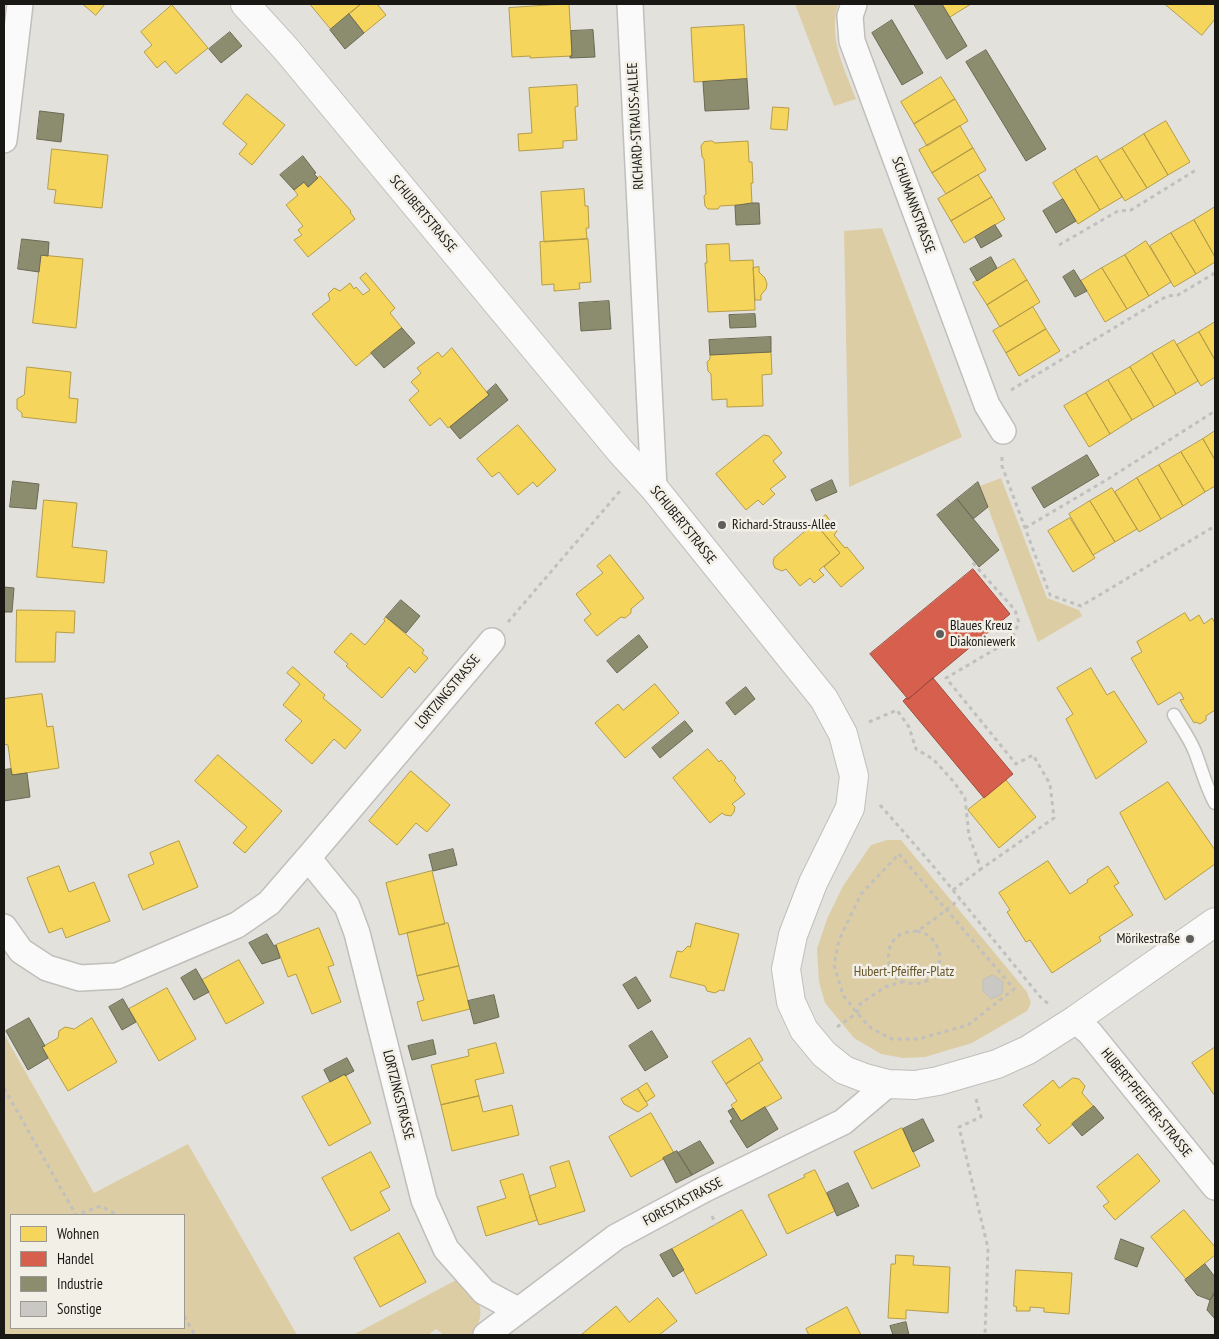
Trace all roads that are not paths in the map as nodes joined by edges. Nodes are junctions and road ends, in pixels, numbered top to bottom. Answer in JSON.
{"nodes":[{"id":1,"x":20,"y":4,"type":"edge"},
{"id":2,"x":245,"y":4,"type":"edge"},
{"id":3,"x":630,"y":4,"type":"edge"},
{"id":4,"x":854,"y":4,"type":"edge"},
{"id":5,"x":4,"y":140,"type":"edge"},
{"id":6,"x":1003,"y":431,"type":"road end"},
{"id":7,"x":654,"y":488,"type":"junction"},
{"id":8,"x":492,"y":641,"type":"road end"},
{"id":9,"x":1174,"y":715,"type":"dead end"},
{"id":10,"x":1215,"y":803,"type":"edge"},
{"id":11,"x":308,"y":858,"type":"junction"},
{"id":12,"x":1215,"y":922,"type":"edge"},
{"id":13,"x":4,"y":928,"type":"edge"},
{"id":14,"x":1075,"y":1020,"type":"junction"},
{"id":15,"x":888,"y":1084,"type":"junction"},
{"id":16,"x":1215,"y":1187,"type":"edge"},
{"id":17,"x":504,"y":1326,"type":"edge"}],
"edges":[{"from":1,"to":5,"type":"street"},
{"from":2,"to":7,"type":"street","name":"SCHUBERTSTRASSE"},
{"from":3,"to":7,"type":"street","name":"RICHARD-STRAUSS-ALLEE"},
{"from":4,"to":6,"type":"street","name":"SCHUMANNSTRASSE"},
{"from":7,"to":15,"type":"street","name":"SCHUBERTSTRASSE"},
{"from":8,"to":11,"type":"street","name":"LORTZINGSTRASSE"},
{"from":9,"to":10,"type":"lane"},
{"from":11,"to":13,"type":"street","name":"LORTZINGSTRASSE"},
{"from":11,"to":17,"type":"street","name":"LORTZINGSTRASSE"},
{"from":12,"to":14,"type":"street"},
{"from":14,"to":15,"type":"street"},
{"from":14,"to":16,"type":"street","name":"HUBERT-PFEIFFER-STRASSE"},
{"from":15,"to":17,"type":"street","name":"FORESTASTRASSE"}]}
